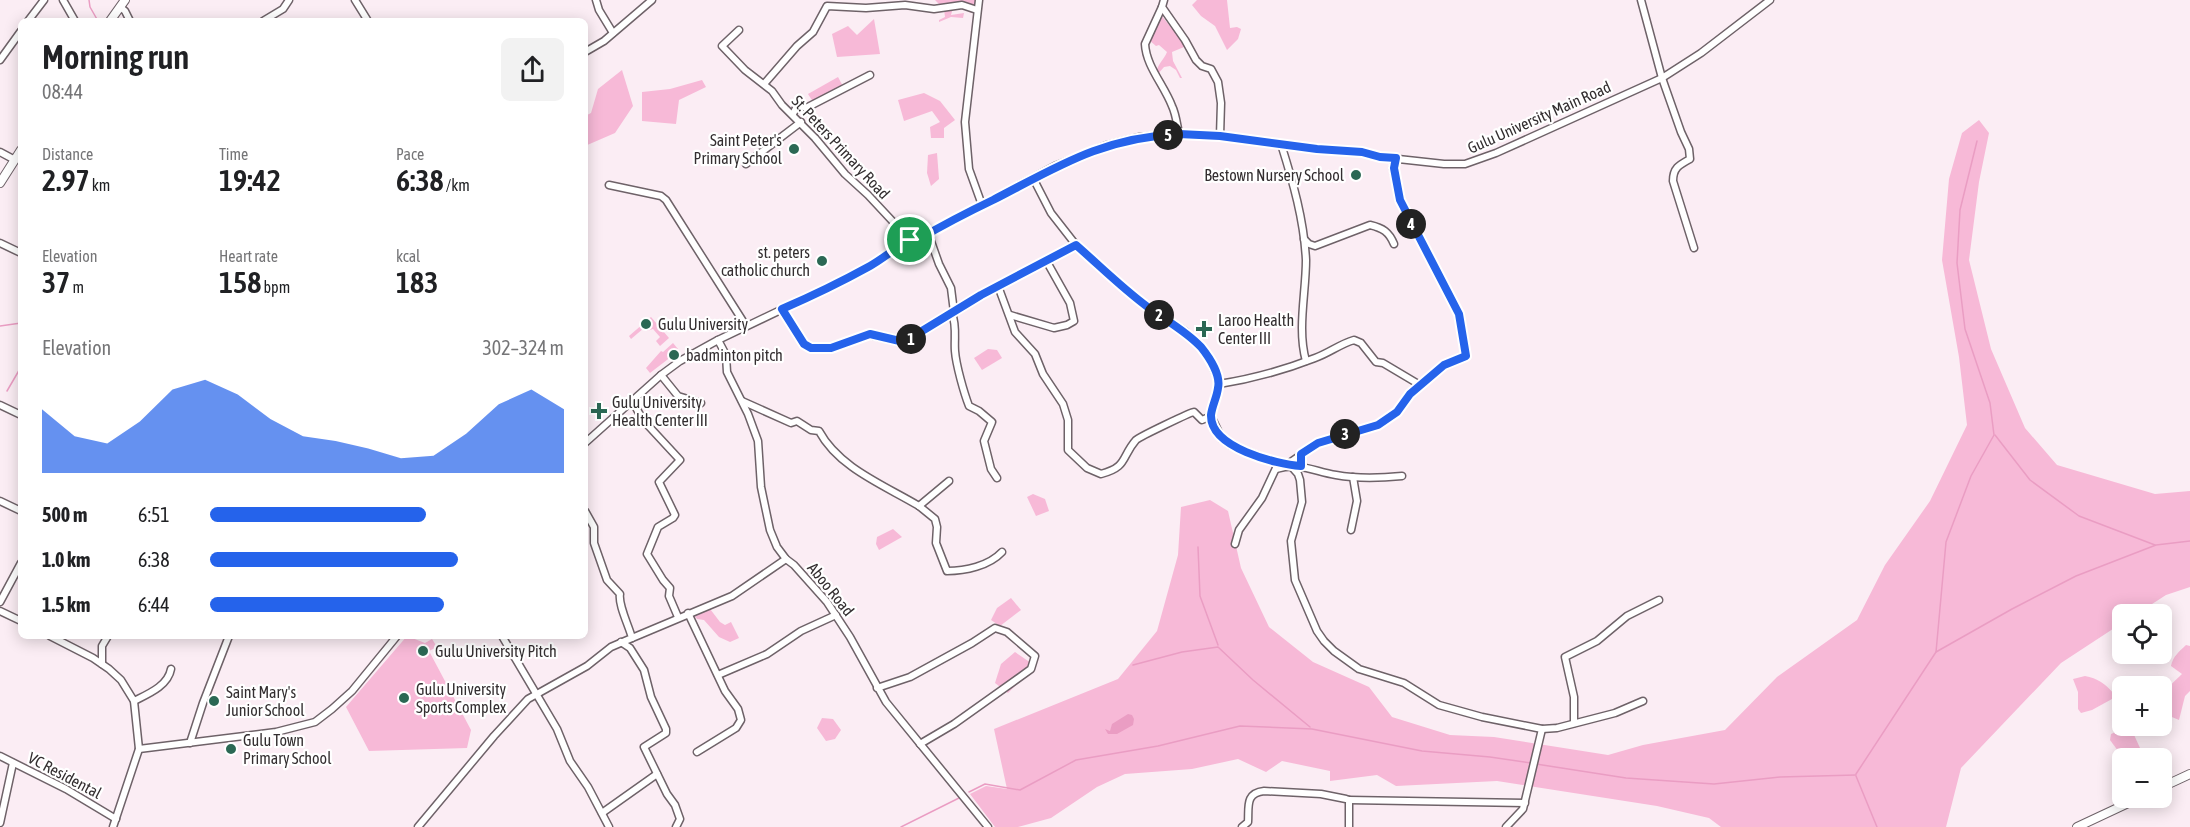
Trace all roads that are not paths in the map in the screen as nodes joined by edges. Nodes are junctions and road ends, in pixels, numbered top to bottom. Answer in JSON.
{"nodes":[{"id":1,"x":44,"y":0,"type":"edge"},
{"id":2,"x":63,"y":0,"type":"edge"},
{"id":3,"x":289,"y":0,"type":"edge"},
{"id":4,"x":355,"y":0,"type":"edge"},
{"id":5,"x":596,"y":0,"type":"edge"},
{"id":6,"x":652,"y":0,"type":"edge"},
{"id":7,"x":979,"y":0,"type":"edge"},
{"id":8,"x":1641,"y":0,"type":"edge"},
{"id":9,"x":1770,"y":0,"type":"edge"},
{"id":10,"x":122,"y":3,"type":"edge"},
{"id":11,"x":915,"y":3,"type":"edge"},
{"id":12,"x":1163,"y":4,"type":"edge"},
{"id":13,"x":977,"y":10,"type":"junction"},
{"id":14,"x":30,"y":18,"type":"edge"},
{"id":15,"x":73,"y":18,"type":"edge"},
{"id":16,"x":112,"y":18,"type":"edge"},
{"id":17,"x":129,"y":18,"type":"edge"},
{"id":18,"x":268,"y":18,"type":"edge"},
{"id":19,"x":366,"y":18,"type":"edge"},
{"id":20,"x":739,"y":30,"type":"dead end"},
{"id":21,"x":613,"y":33,"type":"junction"},
{"id":22,"x":18,"y":35,"type":"edge"},
{"id":23,"x":588,"y":50,"type":"edge"},
{"id":24,"x":0,"y":60,"type":"edge"},
{"id":25,"x":870,"y":75,"type":"dead end"},
{"id":26,"x":1662,"y":78,"type":"junction"},
{"id":27,"x":764,"y":84,"type":"junction"},
{"id":28,"x":793,"y":114,"type":"junction"},
{"id":29,"x":801,"y":122,"type":"junction"},
{"id":30,"x":1179,"y":134,"type":"junction"},
{"id":31,"x":1220,"y":136,"type":"junction"},
{"id":32,"x":1281,"y":144,"type":"junction"},
{"id":33,"x":0,"y":152,"type":"edge"},
{"id":34,"x":18,"y":155,"type":"edge"},
{"id":35,"x":1396,"y":158,"type":"junction"},
{"id":36,"x":15,"y":160,"type":"junction"},
{"id":37,"x":746,"y":164,"type":"dead end"},
{"id":38,"x":1033,"y":178,"type":"junction"},
{"id":39,"x":0,"y":183,"type":"edge"},
{"id":40,"x":609,"y":185,"type":"dead end"},
{"id":41,"x":982,"y":205,"type":"junction"},
{"id":42,"x":928,"y":233,"type":"junction"},
{"id":43,"x":1304,"y":239,"type":"junction"},
{"id":44,"x":910,"y":240,"type":"junction"},
{"id":45,"x":0,"y":243,"type":"edge"},
{"id":46,"x":1394,"y":244,"type":"dead end"},
{"id":47,"x":1076,"y":245,"type":"junction"},
{"id":48,"x":1695,"y":248,"type":"dead end"},
{"id":49,"x":18,"y":252,"type":"edge"},
{"id":50,"x":1047,"y":262,"type":"junction"},
{"id":51,"x":998,"y":286,"type":"junction"},
{"id":52,"x":782,"y":309,"type":"junction"},
{"id":53,"x":953,"y":313,"type":"junction"},
{"id":54,"x":1010,"y":315,"type":"junction"},
{"id":55,"x":746,"y":326,"type":"junction"},
{"id":56,"x":718,"y":340,"type":"junction"},
{"id":57,"x":1306,"y":361,"type":"junction"},
{"id":58,"x":661,"y":375,"type":"junction"},
{"id":59,"x":1219,"y":384,"type":"junction"},
{"id":60,"x":1420,"y":385,"type":"junction"},
{"id":61,"x":742,"y":401,"type":"junction"},
{"id":62,"x":701,"y":403,"type":"dead end"},
{"id":63,"x":627,"y":404,"type":"junction"},
{"id":64,"x":0,"y":405,"type":"edge"},
{"id":65,"x":18,"y":414,"type":"edge"},
{"id":66,"x":1211,"y":416,"type":"junction"},
{"id":67,"x":588,"y":440,"type":"edge"},
{"id":68,"x":1301,"y":454,"type":"junction"},
{"id":69,"x":1289,"y":465,"type":"junction"},
{"id":70,"x":1278,"y":466,"type":"junction"},
{"id":71,"x":1301,"y":466,"type":"junction"},
{"id":72,"x":1402,"y":476,"type":"dead end"},
{"id":73,"x":1353,"y":477,"type":"junction"},
{"id":74,"x":998,"y":478,"type":"dead end"},
{"id":75,"x":949,"y":481,"type":"dead end"},
{"id":76,"x":0,"y":501,"type":"edge"},
{"id":77,"x":919,"y":506,"type":"junction"},
{"id":78,"x":18,"y":510,"type":"edge"},
{"id":79,"x":588,"y":517,"type":"edge"},
{"id":80,"x":1351,"y":530,"type":"dead end"},
{"id":81,"x":1235,"y":544,"type":"dead end"},
{"id":82,"x":1002,"y":552,"type":"dead end"},
{"id":83,"x":786,"y":559,"type":"junction"},
{"id":84,"x":18,"y":569,"type":"edge"},
{"id":85,"x":1659,"y":600,"type":"dead end"},
{"id":86,"x":0,"y":602,"type":"edge"},
{"id":87,"x":0,"y":611,"type":"edge"},
{"id":88,"x":688,"y":613,"type":"junction"},
{"id":89,"x":836,"y":615,"type":"junction"},
{"id":90,"x":678,"y":617,"type":"junction"},
{"id":91,"x":18,"y":620,"type":"edge"},
{"id":92,"x":632,"y":638,"type":"junction"},
{"id":93,"x":56,"y":639,"type":"edge"},
{"id":94,"x":106,"y":639,"type":"edge"},
{"id":95,"x":228,"y":639,"type":"edge"},
{"id":96,"x":394,"y":639,"type":"edge"},
{"id":97,"x":504,"y":639,"type":"edge"},
{"id":98,"x":621,"y":642,"type":"junction"},
{"id":99,"x":102,"y":664,"type":"junction"},
{"id":100,"x":171,"y":669,"type":"dead end"},
{"id":101,"x":718,"y":675,"type":"junction"},
{"id":102,"x":877,"y":688,"type":"junction"},
{"id":103,"x":535,"y":693,"type":"junction"},
{"id":104,"x":134,"y":701,"type":"junction"},
{"id":105,"x":1642,"y":701,"type":"dead end"},
{"id":106,"x":1574,"y":723,"type":"junction"},
{"id":107,"x":1542,"y":729,"type":"junction"},
{"id":108,"x":190,"y":743,"type":"junction"},
{"id":109,"x":920,"y":744,"type":"junction"},
{"id":110,"x":139,"y":749,"type":"junction"},
{"id":111,"x":697,"y":752,"type":"dead end"},
{"id":112,"x":0,"y":756,"type":"edge"},
{"id":113,"x":14,"y":763,"type":"junction"},
{"id":114,"x":657,"y":774,"type":"junction"},
{"id":115,"x":2187,"y":777,"type":"edge"},
{"id":116,"x":2172,"y":783,"type":"edge"},
{"id":117,"x":1349,"y":800,"type":"junction"},
{"id":118,"x":1525,"y":803,"type":"junction"},
{"id":119,"x":2118,"y":808,"type":"edge"},
{"id":120,"x":602,"y":813,"type":"junction"},
{"id":121,"x":116,"y":819,"type":"junction"},
{"id":122,"x":0,"y":823,"type":"edge"},
{"id":123,"x":114,"y":827,"type":"edge"},
{"id":124,"x":418,"y":827,"type":"edge"},
{"id":125,"x":609,"y":827,"type":"edge"},
{"id":126,"x":676,"y":827,"type":"edge"},
{"id":127,"x":988,"y":827,"type":"edge"},
{"id":128,"x":1242,"y":827,"type":"edge"},
{"id":129,"x":1349,"y":827,"type":"edge"},
{"id":130,"x":1506,"y":827,"type":"edge"},
{"id":131,"x":2077,"y":827,"type":"edge"}],
"edges":[{"from":1,"to":14,"type":"street"},
{"from":2,"to":15,"type":"street"},
{"from":3,"to":18,"type":"street"},
{"from":4,"to":19,"type":"street"},
{"from":5,"to":21,"type":"street"},
{"from":6,"to":21,"type":"street"},
{"from":7,"to":13,"type":"street"},
{"from":8,"to":26,"type":"street"},
{"from":9,"to":26,"type":"street","name":"Gulu University Main Road"},
{"from":10,"to":16,"type":"main road"},
{"from":10,"to":17,"type":"street"},
{"from":11,"to":13,"type":"street"},
{"from":11,"to":27,"type":"street"},
{"from":12,"to":30,"type":"street"},
{"from":12,"to":31,"type":"street"},
{"from":13,"to":41,"type":"street"},
{"from":20,"to":27,"type":"street","name":"St. Peters Primary Road"},
{"from":21,"to":23,"type":"street"},
{"from":22,"to":24,"type":"street"},
{"from":25,"to":28,"type":"street"},
{"from":26,"to":35,"type":"street","name":"Gulu University Main Road"},
{"from":26,"to":48,"type":"street"},
{"from":27,"to":28,"type":"street","name":"St. Peters Primary Road"},
{"from":28,"to":29,"type":"street","name":"St. Peters Primary Road"},
{"from":29,"to":37,"type":"street"},
{"from":29,"to":44,"type":"street","name":"St. Peters Primary Road"},
{"from":30,"to":31,"type":"street","name":"Gulu University Main Road"},
{"from":30,"to":38,"type":"street","name":"Gulu University Main Road"},
{"from":31,"to":32,"type":"street","name":"Gulu University Main Road"},
{"from":32,"to":35,"type":"street","name":"Gulu University Main Road"},
{"from":32,"to":43,"type":"street"},
{"from":33,"to":36,"type":"street"},
{"from":34,"to":36,"type":"main road"},
{"from":35,"to":60,"type":"street"},
{"from":36,"to":39,"type":"main road"},
{"from":38,"to":41,"type":"street","name":"Gulu University Main Road"},
{"from":38,"to":47,"type":"street"},
{"from":40,"to":55,"type":"street"},
{"from":41,"to":42,"type":"street","name":"Gulu University Main Road"},
{"from":42,"to":44,"type":"street","name":"Gulu University Main Road"},
{"from":42,"to":53,"type":"street"},
{"from":43,"to":46,"type":"street"},
{"from":43,"to":57,"type":"street"},
{"from":44,"to":52,"type":"street","name":"Gulu University Main Road"},
{"from":45,"to":49,"type":"street"},
{"from":47,"to":50,"type":"street"},
{"from":47,"to":59,"type":"street"},
{"from":50,"to":51,"type":"street"},
{"from":50,"to":54,"type":"street"},
{"from":51,"to":53,"type":"street"},
{"from":51,"to":54,"type":"street"},
{"from":52,"to":53,"type":"street"},
{"from":52,"to":55,"type":"street","name":"Gulu University Main Road"},
{"from":53,"to":74,"type":"street"},
{"from":54,"to":66,"type":"street"},
{"from":55,"to":56,"type":"street","name":"Gulu University Main Road"},
{"from":56,"to":58,"type":"street","name":"Gulu University Main Road"},
{"from":56,"to":61,"type":"street","name":"Aboo Road"},
{"from":57,"to":59,"type":"street"},
{"from":57,"to":60,"type":"street"},
{"from":58,"to":62,"type":"street"},
{"from":58,"to":63,"type":"street","name":"Gulu University Main Road"},
{"from":59,"to":66,"type":"street"},
{"from":60,"to":68,"type":"street"},
{"from":61,"to":77,"type":"street"},
{"from":61,"to":83,"type":"street","name":"Aboo Road"},
{"from":63,"to":67,"type":"street","name":"Gulu University Main Road"},
{"from":63,"to":90,"type":"street"},
{"from":64,"to":65,"type":"street"},
{"from":66,"to":70,"type":"street"},
{"from":68,"to":69,"type":"street"},
{"from":68,"to":71,"type":"street"},
{"from":69,"to":70,"type":"street"},
{"from":69,"to":71,"type":"street"},
{"from":69,"to":107,"type":"street"},
{"from":70,"to":81,"type":"street"},
{"from":71,"to":73,"type":"street"},
{"from":72,"to":73,"type":"street"},
{"from":73,"to":80,"type":"street"},
{"from":75,"to":77,"type":"street"},
{"from":76,"to":78,"type":"street"},
{"from":77,"to":82,"type":"street"},
{"from":79,"to":92,"type":"street"},
{"from":83,"to":88,"type":"street"},
{"from":83,"to":89,"type":"street","name":"Aboo Road"},
{"from":84,"to":86,"type":"street"},
{"from":85,"to":106,"type":"street"},
{"from":87,"to":91,"type":"street"},
{"from":88,"to":90,"type":"street"},
{"from":88,"to":101,"type":"street"},
{"from":89,"to":101,"type":"street"},
{"from":89,"to":102,"type":"street","name":"Aboo Road"},
{"from":90,"to":92,"type":"street"},
{"from":92,"to":98,"type":"street"},
{"from":93,"to":99,"type":"street"},
{"from":94,"to":99,"type":"street"},
{"from":95,"to":108,"type":"street"},
{"from":96,"to":108,"type":"street"},
{"from":97,"to":103,"type":"street"},
{"from":98,"to":103,"type":"street"},
{"from":98,"to":114,"type":"street"},
{"from":99,"to":104,"type":"street"},
{"from":100,"to":104,"type":"street"},
{"from":101,"to":111,"type":"street"},
{"from":102,"to":109,"type":"street","name":"Aboo Road"},
{"from":102,"to":109,"type":"street"},
{"from":103,"to":120,"type":"street"},
{"from":103,"to":124,"type":"street"},
{"from":104,"to":110,"type":"street"},
{"from":105,"to":106,"type":"street"},
{"from":106,"to":107,"type":"street"},
{"from":107,"to":118,"type":"street"},
{"from":108,"to":110,"type":"street"},
{"from":109,"to":127,"type":"street","name":"Aboo Road"},
{"from":110,"to":121,"type":"street"},
{"from":112,"to":113,"type":"street","name":"VC Residental"},
{"from":113,"to":121,"type":"street","name":"VC Residental"},
{"from":113,"to":122,"type":"street"},
{"from":114,"to":120,"type":"street"},
{"from":114,"to":126,"type":"street"},
{"from":115,"to":116,"type":"main road"},
{"from":117,"to":118,"type":"street"},
{"from":117,"to":128,"type":"street"},
{"from":117,"to":129,"type":"street"},
{"from":118,"to":130,"type":"street"},
{"from":119,"to":131,"type":"main road"},
{"from":120,"to":125,"type":"street"},
{"from":121,"to":123,"type":"street"}]}
